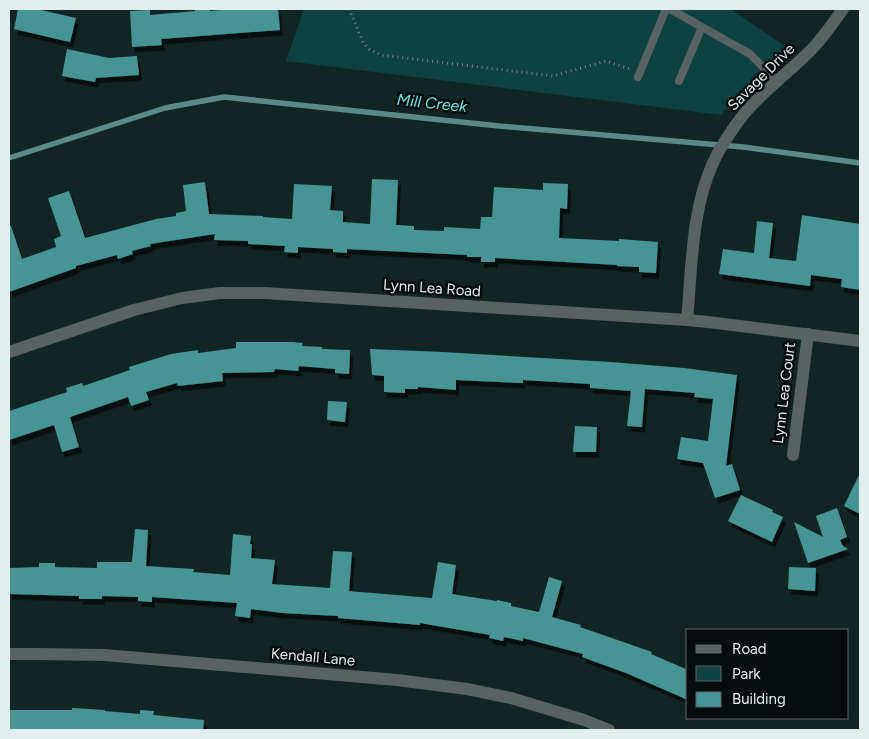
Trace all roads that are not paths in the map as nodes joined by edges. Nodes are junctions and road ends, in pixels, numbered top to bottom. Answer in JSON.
{"nodes":[{"id":1,"x":666,"y":9,"type":"edge"},
{"id":2,"x":670,"y":9,"type":"edge"},
{"id":3,"x":843,"y":9,"type":"edge"},
{"id":4,"x":702,"y":27,"type":"junction"},
{"id":5,"x":639,"y":75,"type":"road end"},
{"id":6,"x":679,"y":81,"type":"dead end"},
{"id":7,"x":777,"y":81,"type":"junction"},
{"id":8,"x":688,"y":320,"type":"junction"},
{"id":9,"x":808,"y":334,"type":"junction"},
{"id":10,"x":860,"y":341,"type":"edge"},
{"id":11,"x":9,"y":352,"type":"edge"},
{"id":12,"x":793,"y":455,"type":"dead end"},
{"id":13,"x":9,"y":654,"type":"edge"},
{"id":14,"x":609,"y":730,"type":"edge"}],
"edges":[{"from":1,"to":5,"type":"lane"},
{"from":2,"to":4,"type":"lane"},
{"from":3,"to":7,"type":"street","name":"Savage Drive"},
{"from":4,"to":6,"type":"lane"},
{"from":4,"to":7,"type":"lane"},
{"from":7,"to":8,"type":"street","name":"Savage Drive"},
{"from":8,"to":9,"type":"street","name":"Lynn Lea Road"},
{"from":8,"to":11,"type":"street","name":"Lynn Lea Road"},
{"from":9,"to":10,"type":"street","name":"Lynn Lea Road"},
{"from":9,"to":12,"type":"street","name":"Lynn Lea Court"},
{"from":13,"to":14,"type":"street","name":"Kendall Lane"}]}
